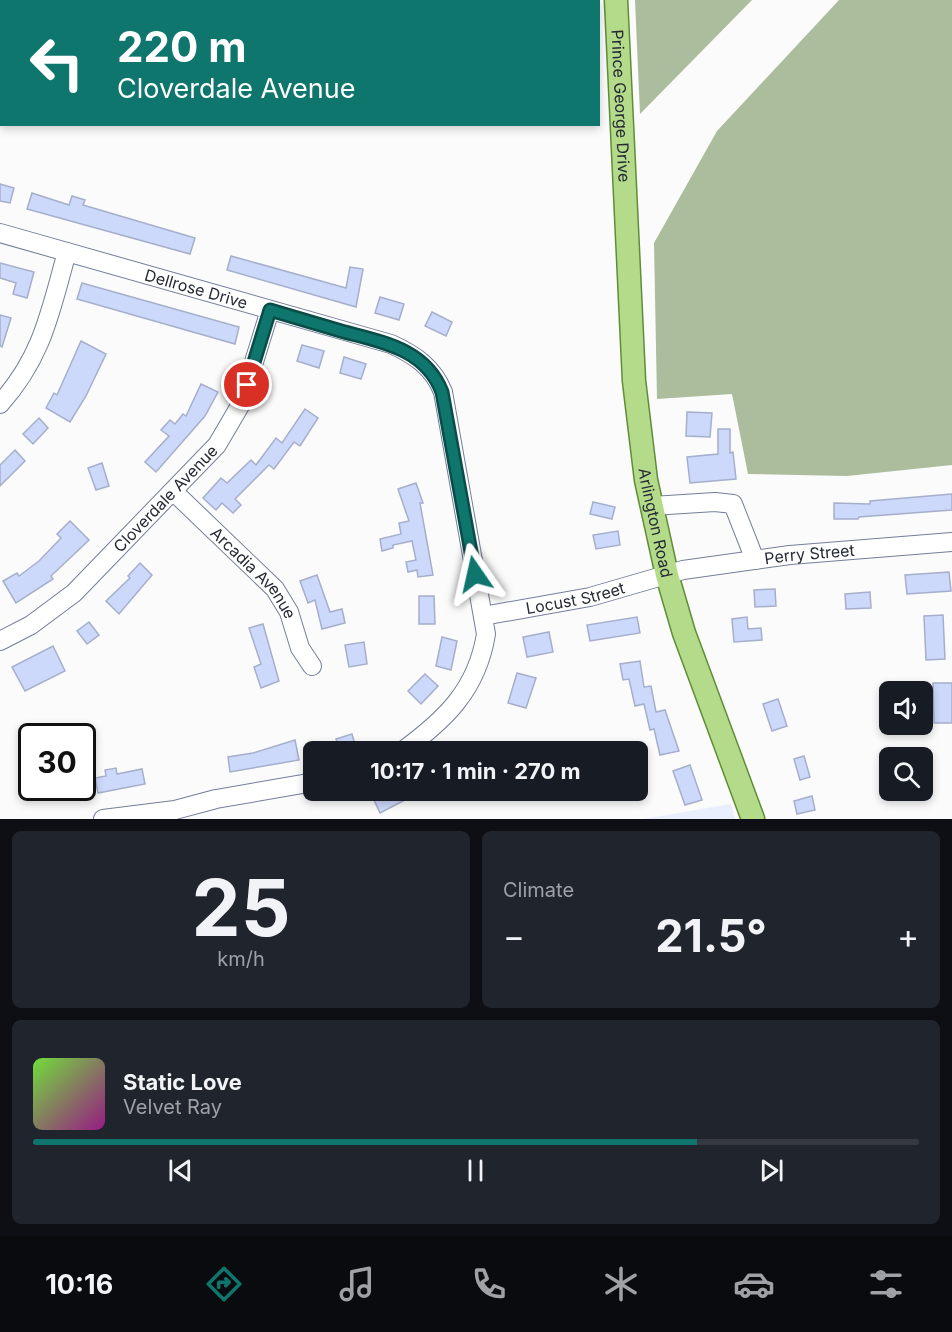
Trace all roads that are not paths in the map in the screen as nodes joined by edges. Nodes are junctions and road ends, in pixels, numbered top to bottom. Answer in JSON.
{"nodes":[{"id":1,"x":616,"y":0,"type":"edge"},
{"id":2,"x":627,"y":214,"type":"joint"},
{"id":3,"x":0,"y":233,"type":"edge"},
{"id":4,"x":67,"y":252,"type":"junction"},
{"id":5,"x":270,"y":310,"type":"junction"},
{"id":6,"x":0,"y":404,"type":"edge"},
{"id":7,"x":174,"y":492,"type":"junction"},
{"id":8,"x":652,"y":506,"type":"junction"},
{"id":9,"x":952,"y":542,"type":"edge"},
{"id":10,"x":755,"y":560,"type":"junction"},
{"id":11,"x":667,"y":575,"type":"junction"},
{"id":12,"x":483,"y":616,"type":"junction"},
{"id":13,"x":0,"y":641,"type":"edge"},
{"id":14,"x":312,"y":666,"type":"dead end"},
{"id":15,"x":414,"y":741,"type":"edge"},
{"id":16,"x":303,"y":785,"type":"edge"},
{"id":17,"x":165,"y":815,"type":"edge"},
{"id":18,"x":103,"y":819,"type":"edge"},
{"id":19,"x":753,"y":819,"type":"edge"}],
"edges":[{"from":1,"to":2,"type":"main road","name":"Prince George Drive"},
{"from":2,"to":8,"type":"main road","name":"Arlington Road"},
{"from":3,"to":4,"type":"street","name":"Dellrose Drive"},
{"from":4,"to":5,"type":"street","name":"Dellrose Drive"},
{"from":4,"to":6,"type":"street"},
{"from":5,"to":7,"type":"street","name":"Cloverdale Avenue"},
{"from":5,"to":12,"type":"street","name":"Dellrose Drive"},
{"from":7,"to":13,"type":"street","name":"Cloverdale Avenue"},
{"from":7,"to":14,"type":"street","name":"Arcadia Avenue"},
{"from":8,"to":10,"type":"street"},
{"from":8,"to":11,"type":"main road","name":"Arlington Road"},
{"from":9,"to":10,"type":"street","name":"Perry Street"},
{"from":10,"to":11,"type":"street","name":"Perry Street"},
{"from":11,"to":12,"type":"street","name":"Locust Street"},
{"from":11,"to":19,"type":"main road","name":"Arlington Road"},
{"from":12,"to":15,"type":"street","name":"Dellrose Drive"},
{"from":16,"to":17,"type":"street"},
{"from":17,"to":18,"type":"street"}]}
